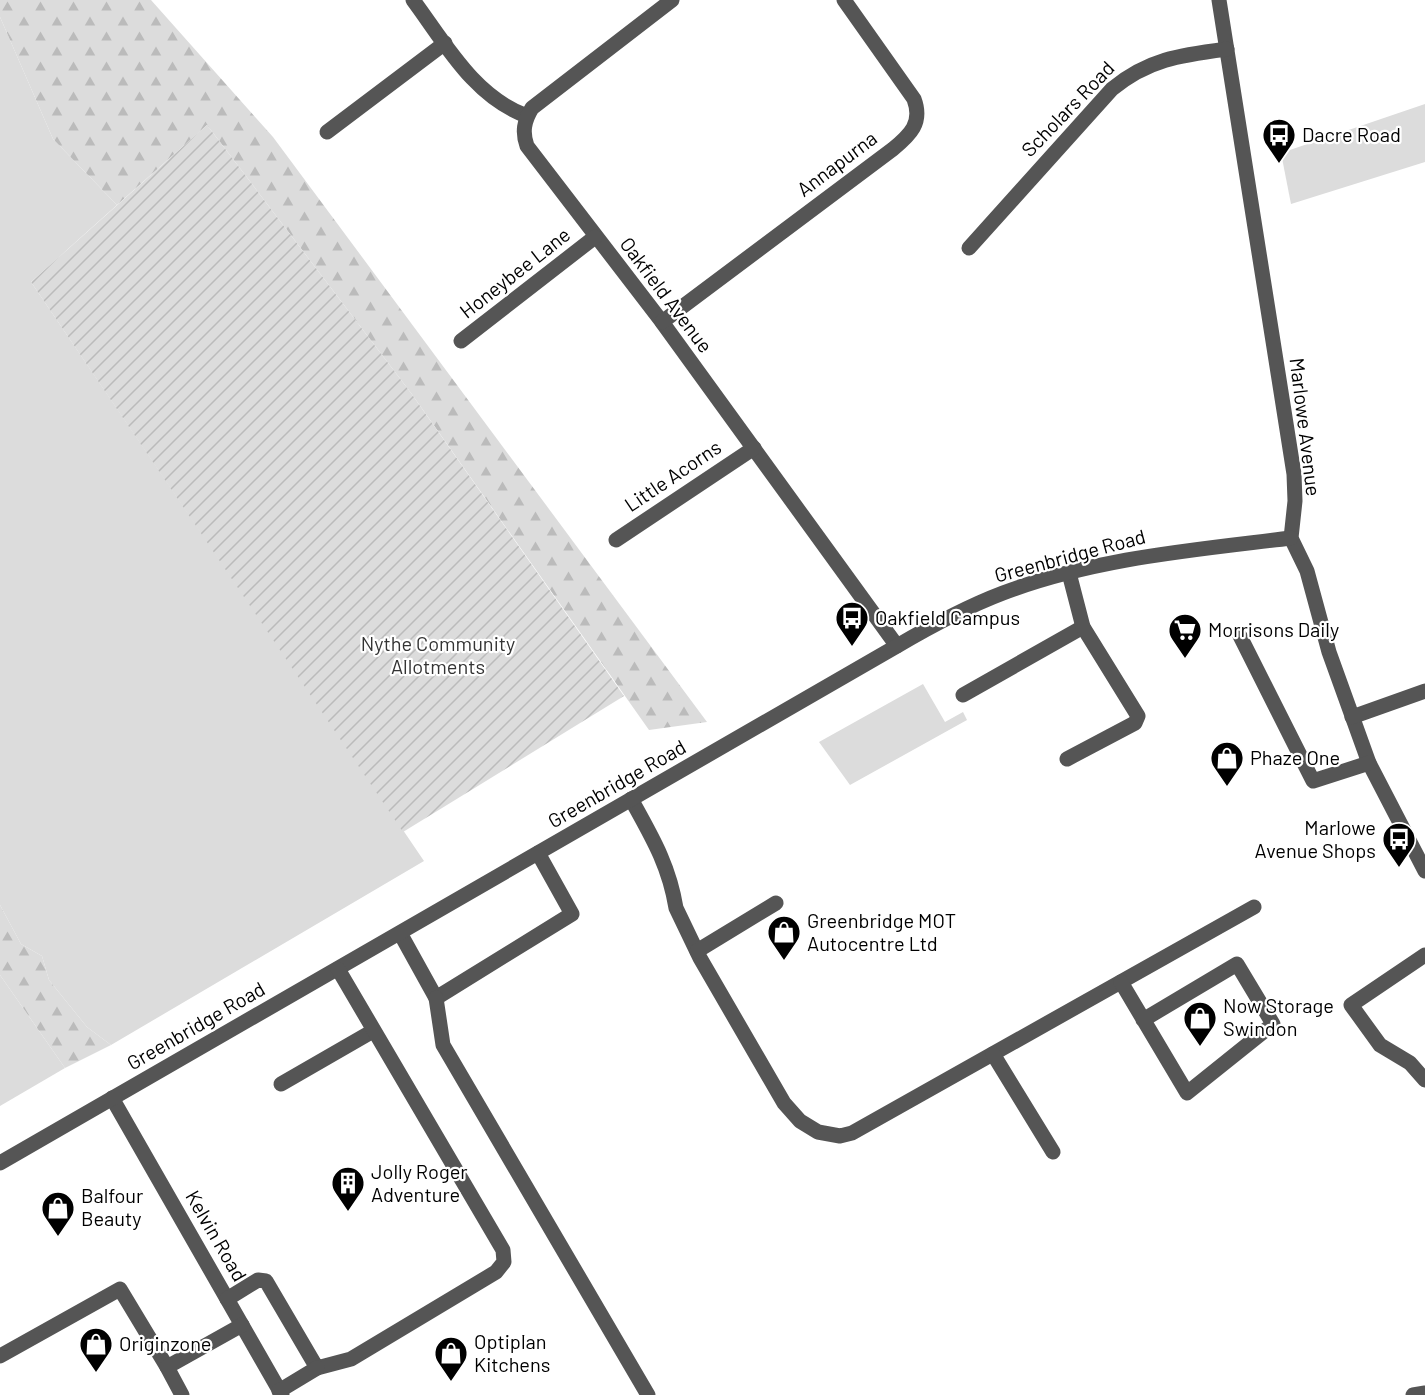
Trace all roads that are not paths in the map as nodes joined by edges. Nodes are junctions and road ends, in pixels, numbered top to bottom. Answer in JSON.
{"nodes":[{"id":1,"x":413,"y":0,"type":"edge"},
{"id":2,"x":672,"y":0,"type":"edge"},
{"id":3,"x":844,"y":0,"type":"edge"},
{"id":4,"x":1219,"y":0,"type":"edge"},
{"id":5,"x":445,"y":43,"type":"junction"},
{"id":6,"x":1227,"y":49,"type":"junction"},
{"id":7,"x":527,"y":116,"type":"junction"},
{"id":8,"x":327,"y":132,"type":"dead end"},
{"id":9,"x":595,"y":237,"type":"junction"},
{"id":10,"x":969,"y":248,"type":"dead end"},
{"id":11,"x":662,"y":322,"type":"junction"},
{"id":12,"x":461,"y":341,"type":"dead end"},
{"id":13,"x":754,"y":448,"type":"junction"},
{"id":14,"x":1291,"y":538,"type":"junction"},
{"id":15,"x":616,"y":540,"type":"dead end"},
{"id":16,"x":1069,"y":573,"type":"junction"},
{"id":17,"x":1083,"y":627,"type":"junction"},
{"id":18,"x":1240,"y":636,"type":"dead end"},
{"id":19,"x":897,"y":646,"type":"junction"},
{"id":20,"x":1425,"y":691,"type":"edge"},
{"id":21,"x":963,"y":695,"type":"dead end"},
{"id":22,"x":1352,"y":717,"type":"junction"},
{"id":23,"x":1068,"y":759,"type":"dead end"},
{"id":24,"x":1369,"y":763,"type":"junction"},
{"id":25,"x":631,"y":800,"type":"junction"},
{"id":26,"x":538,"y":853,"type":"junction"},
{"id":27,"x":1425,"y":871,"type":"edge"},
{"id":28,"x":776,"y":903,"type":"dead end"},
{"id":29,"x":1254,"y":907,"type":"dead end"},
{"id":30,"x":400,"y":933,"type":"junction"},
{"id":31,"x":697,"y":951,"type":"junction"},
{"id":32,"x":1425,"y":955,"type":"edge"},
{"id":33,"x":338,"y":969,"type":"junction"},
{"id":34,"x":1121,"y":982,"type":"junction"},
{"id":35,"x":436,"y":998,"type":"junction"},
{"id":36,"x":1143,"y":1020,"type":"junction"},
{"id":37,"x":373,"y":1031,"type":"junction"},
{"id":38,"x":993,"y":1054,"type":"junction"},
{"id":39,"x":1425,"y":1080,"type":"edge"},
{"id":40,"x":281,"y":1084,"type":"dead end"},
{"id":41,"x":112,"y":1098,"type":"junction"},
{"id":42,"x":1053,"y":1152,"type":"dead end"},
{"id":43,"x":0,"y":1163,"type":"edge"},
{"id":44,"x":227,"y":1299,"type":"junction"},
{"id":45,"x":242,"y":1325,"type":"junction"},
{"id":46,"x":0,"y":1356,"type":"edge"},
{"id":47,"x":167,"y":1367,"type":"junction"},
{"id":48,"x":317,"y":1368,"type":"junction"},
{"id":49,"x":280,"y":1393,"type":"edge"},
{"id":50,"x":1425,"y":1393,"type":"edge"},
{"id":51,"x":182,"y":1395,"type":"edge"},
{"id":52,"x":648,"y":1395,"type":"edge"},
{"id":53,"x":1413,"y":1395,"type":"edge"}],
"edges":[{"from":1,"to":5,"type":"street"},
{"from":2,"to":7,"type":"street"},
{"from":3,"to":11,"type":"street","name":"Annapurna"},
{"from":4,"to":6,"type":"street","name":"Marlowe Avenue"},
{"from":5,"to":7,"type":"street"},
{"from":5,"to":8,"type":"street"},
{"from":6,"to":10,"type":"street","name":"Scholars Road"},
{"from":6,"to":14,"type":"street","name":"Marlowe Avenue"},
{"from":7,"to":9,"type":"street","name":"Oakfield Avenue"},
{"from":9,"to":11,"type":"street","name":"Oakfield Avenue"},
{"from":9,"to":12,"type":"street","name":"Honeybee Lane"},
{"from":11,"to":13,"type":"street","name":"Oakfield Avenue"},
{"from":13,"to":15,"type":"street","name":"Little Acorns"},
{"from":13,"to":19,"type":"street","name":"Oakfield Avenue"},
{"from":14,"to":16,"type":"street","name":"Greenbridge Road"},
{"from":14,"to":22,"type":"street"},
{"from":16,"to":17,"type":"street"},
{"from":16,"to":19,"type":"street","name":"Greenbridge Road"},
{"from":17,"to":21,"type":"street"},
{"from":17,"to":23,"type":"street"},
{"from":18,"to":24,"type":"street"},
{"from":19,"to":25,"type":"street","name":"Greenbridge Road"},
{"from":20,"to":22,"type":"street"},
{"from":22,"to":24,"type":"street"},
{"from":24,"to":27,"type":"street"},
{"from":25,"to":26,"type":"street","name":"Greenbridge Road"},
{"from":25,"to":31,"type":"street"},
{"from":26,"to":30,"type":"street","name":"Greenbridge Road"},
{"from":26,"to":35,"type":"street"},
{"from":28,"to":31,"type":"street"},
{"from":29,"to":34,"type":"street"},
{"from":30,"to":33,"type":"street","name":"Greenbridge Road"},
{"from":30,"to":35,"type":"street"},
{"from":31,"to":38,"type":"street"},
{"from":32,"to":39,"type":"street"},
{"from":33,"to":37,"type":"street"},
{"from":33,"to":41,"type":"street","name":"Greenbridge Road"},
{"from":34,"to":36,"type":"street"},
{"from":34,"to":38,"type":"street"},
{"from":35,"to":52,"type":"street"},
{"from":36,"to":36,"type":"street"},
{"from":37,"to":40,"type":"street"},
{"from":37,"to":48,"type":"street"},
{"from":38,"to":42,"type":"street"},
{"from":41,"to":43,"type":"street","name":"Greenbridge Road"},
{"from":41,"to":44,"type":"street","name":"Kelvin Road"},
{"from":44,"to":45,"type":"street","name":"Kelvin Road"},
{"from":44,"to":48,"type":"street"},
{"from":45,"to":47,"type":"street"},
{"from":45,"to":49,"type":"street","name":"Kelvin Road"},
{"from":46,"to":47,"type":"street"},
{"from":47,"to":51,"type":"street"},
{"from":48,"to":49,"type":"street"},
{"from":50,"to":53,"type":"street"}]}
